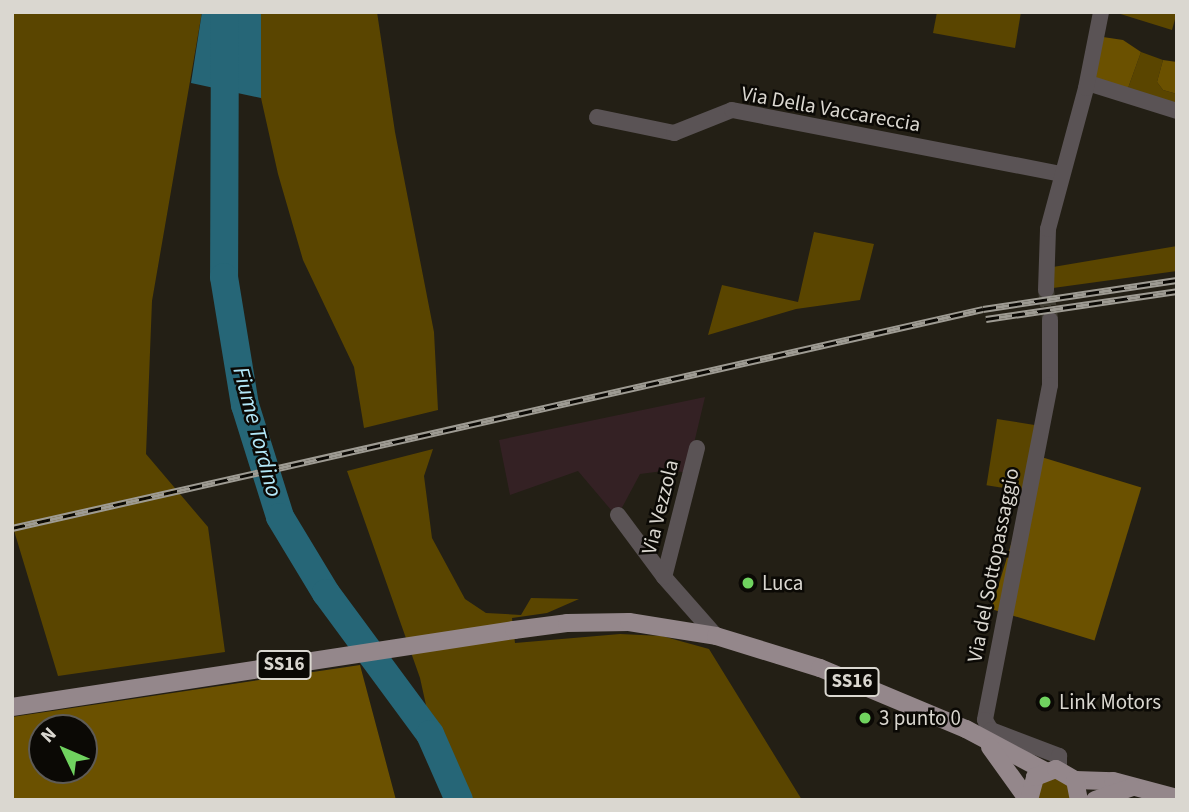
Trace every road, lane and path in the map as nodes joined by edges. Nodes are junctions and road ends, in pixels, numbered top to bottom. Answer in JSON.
{"nodes":[{"id":1,"x":1101,"y":12,"type":"edge"},
{"id":2,"x":1087,"y":83,"type":"junction"},
{"id":3,"x":1177,"y":111,"type":"edge"},
{"id":4,"x":597,"y":117,"type":"dead end"},
{"id":5,"x":1060,"y":174,"type":"junction"},
{"id":6,"x":1046,"y":290,"type":"tunnel mouth"},
{"id":7,"x":1050,"y":320,"type":"tunnel mouth"},
{"id":8,"x":697,"y":448,"type":"dead end"},
{"id":9,"x":618,"y":515,"type":"dead end"},
{"id":10,"x":664,"y":577,"type":"junction"},
{"id":11,"x":716,"y":636,"type":"junction"},
{"id":12,"x":12,"y":707,"type":"edge"},
{"id":13,"x":984,"y":738,"type":"junction"},
{"id":14,"x":1052,"y":770,"type":"junction"},
{"id":15,"x":1075,"y":780,"type":"junction"},
{"id":16,"x":1136,"y":786,"type":"junction"},
{"id":17,"x":1177,"y":798,"type":"edge"},
{"id":18,"x":1028,"y":800,"type":"edge"},
{"id":19,"x":1079,"y":800,"type":"edge"},
{"id":20,"x":1095,"y":800,"type":"edge"}],
"edges":[{"from":1,"to":2,"type":"street"},
{"from":2,"to":3,"type":"street"},
{"from":2,"to":5,"type":"street"},
{"from":4,"to":5,"type":"street","name":"Via Della Vaccareccia"},
{"from":5,"to":6,"type":"street"},
{"from":7,"to":14,"type":"street","name":"Via del Sottopassaggio"},
{"from":8,"to":10,"type":"street","name":"Via Vezzola"},
{"from":9,"to":10,"type":"street","name":"Via Vezzola"},
{"from":10,"to":11,"type":"street","name":"Via Vezzola"},
{"from":11,"to":12,"type":"main road","number":"SS16"},
{"from":11,"to":13,"type":"main road","number":"SS16"},
{"from":13,"to":14,"type":"main road","number":"SS16"},
{"from":13,"to":18,"type":"main road"},
{"from":14,"to":15,"type":"main road","number":"SS16"},
{"from":14,"to":18,"type":"main road"},
{"from":15,"to":16,"type":"main road","number":"SS16"},
{"from":15,"to":19,"type":"main road"},
{"from":16,"to":17,"type":"main road","number":"SS16"},
{"from":16,"to":20,"type":"main road"}]}
